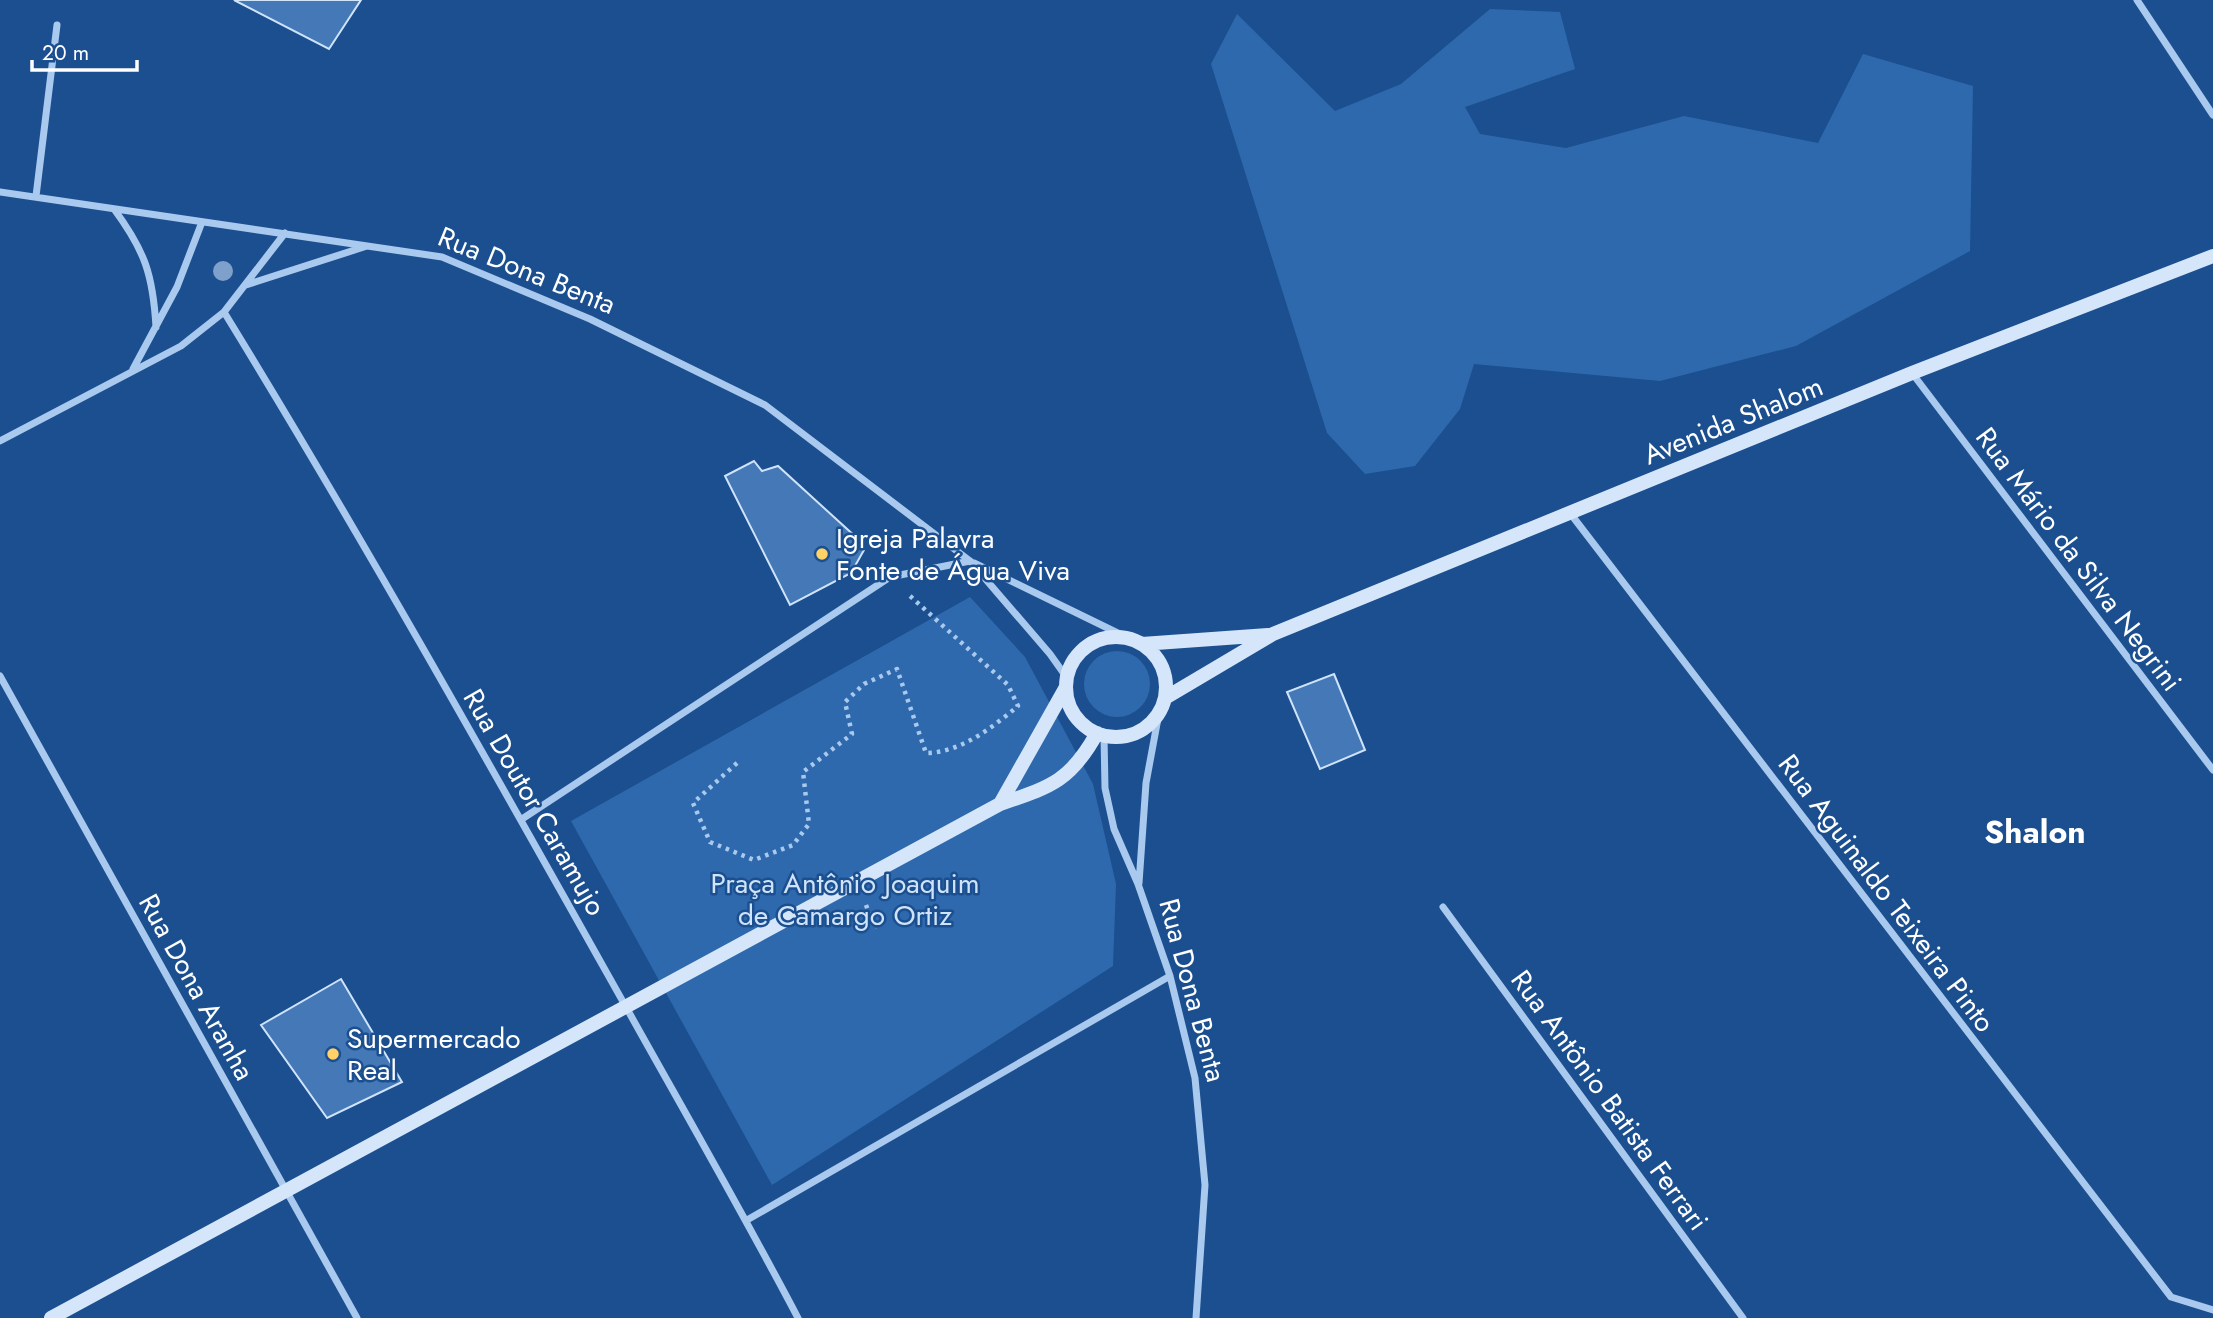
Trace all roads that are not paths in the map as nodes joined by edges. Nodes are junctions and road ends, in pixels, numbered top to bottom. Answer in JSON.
{"nodes":[{"id":1,"x":2137,"y":0,"type":"edge"},
{"id":2,"x":57,"y":25,"type":"dead end"},
{"id":3,"x":2213,"y":115,"type":"edge"},
{"id":4,"x":0,"y":192,"type":"edge"},
{"id":5,"x":36,"y":196,"type":"junction"},
{"id":6,"x":114,"y":209,"type":"junction"},
{"id":7,"x":202,"y":222,"type":"junction"},
{"id":8,"x":285,"y":233,"type":"junction"},
{"id":9,"x":372,"y":245,"type":"junction"},
{"id":10,"x":2213,"y":256,"type":"edge"},
{"id":11,"x":245,"y":286,"type":"junction"},
{"id":12,"x":224,"y":312,"type":"junction"},
{"id":13,"x":156,"y":329,"type":"junction"},
{"id":14,"x":133,"y":369,"type":"junction"},
{"id":15,"x":1912,"y":373,"type":"junction"},
{"id":16,"x":0,"y":441,"type":"edge"},
{"id":17,"x":1570,"y":513,"type":"junction"},
{"id":18,"x":970,"y":561,"type":"junction"},
{"id":19,"x":1273,"y":634,"type":"junction"},
{"id":20,"x":1128,"y":638,"type":"junction"},
{"id":21,"x":1142,"y":644,"type":"junction"},
{"id":22,"x":0,"y":676,"type":"edge"},
{"id":23,"x":1066,"y":682,"type":"junction"},
{"id":24,"x":1165,"y":698,"type":"junction"},
{"id":25,"x":1159,"y":713,"type":"junction"},
{"id":26,"x":1100,"y":734,"type":"junction"},
{"id":27,"x":2213,"y":770,"type":"edge"},
{"id":28,"x":1000,"y":804,"type":"junction"},
{"id":29,"x":522,"y":818,"type":"junction"},
{"id":30,"x":1139,"y":884,"type":"junction"},
{"id":31,"x":1443,"y":907,"type":"dead end"},
{"id":32,"x":1170,"y":976,"type":"junction"},
{"id":33,"x":626,"y":1008,"type":"junction"},
{"id":34,"x":285,"y":1189,"type":"junction"},
{"id":35,"x":747,"y":1220,"type":"junction"},
{"id":36,"x":2213,"y":1310,"type":"edge"},
{"id":37,"x":51,"y":1318,"type":"edge"},
{"id":38,"x":357,"y":1318,"type":"edge"},
{"id":39,"x":798,"y":1318,"type":"edge"},
{"id":40,"x":1196,"y":1318,"type":"edge"},
{"id":41,"x":1743,"y":1318,"type":"edge"}],
"edges":[{"from":1,"to":3,"type":"street"},
{"from":2,"to":5,"type":"street"},
{"from":4,"to":5,"type":"street","name":"Rua Dona Benta"},
{"from":5,"to":6,"type":"street","name":"Rua Dona Benta"},
{"from":6,"to":7,"type":"street","name":"Rua Dona Benta"},
{"from":6,"to":13,"type":"street"},
{"from":7,"to":8,"type":"street","name":"Rua Dona Benta"},
{"from":7,"to":13,"type":"street"},
{"from":8,"to":9,"type":"street","name":"Rua Dona Benta"},
{"from":8,"to":11,"type":"street"},
{"from":9,"to":11,"type":"street"},
{"from":9,"to":18,"type":"street","name":"Rua Dona Benta"},
{"from":10,"to":15,"type":"main road","name":"Avenida Shalom"},
{"from":11,"to":12,"type":"street"},
{"from":12,"to":14,"type":"street"},
{"from":12,"to":29,"type":"street","name":"Rua Doutor Caramujo"},
{"from":13,"to":14,"type":"street"},
{"from":14,"to":16,"type":"street"},
{"from":15,"to":17,"type":"main road","name":"Avenida Shalom"},
{"from":15,"to":27,"type":"street","name":"Rua Mário da Silva Negrini"},
{"from":17,"to":19,"type":"main road","name":"Avenida Shalom"},
{"from":17,"to":36,"type":"street","name":"Rua Aguinaldo Teixeira Pinto"},
{"from":18,"to":20,"type":"street","name":"Rua Dona Benta"},
{"from":18,"to":23,"type":"street","name":"Rua Dona Benta"},
{"from":18,"to":29,"type":"street"},
{"from":19,"to":21,"type":"main road","name":"Avenida Shalom"},
{"from":19,"to":24,"type":"main road","name":"Avenida Shalom"},
{"from":20,"to":21,"type":"main road","name":"Rua Dona Benta"},
{"from":20,"to":23,"type":"main road"},
{"from":21,"to":24,"type":"main road","name":"Rua Dona Benta"},
{"from":22,"to":34,"type":"street","name":"Rua Dona Aranha"},
{"from":23,"to":26,"type":"main road","name":"Rua Dona Benta"},
{"from":23,"to":28,"type":"main road"},
{"from":24,"to":25,"type":"main road","name":"Rua Dona Benta"},
{"from":25,"to":26,"type":"main road"},
{"from":25,"to":30,"type":"street","name":"Rua Dona Benta"},
{"from":26,"to":28,"type":"main road"},
{"from":26,"to":30,"type":"street","name":"Rua Dona Benta"},
{"from":28,"to":33,"type":"main road"},
{"from":29,"to":33,"type":"street","name":"Rua Doutor Caramujo"},
{"from":30,"to":32,"type":"street","name":"Rua Dona Benta"},
{"from":31,"to":41,"type":"street","name":"Rua Antônio Batista Ferrari"},
{"from":32,"to":35,"type":"street"},
{"from":32,"to":40,"type":"street","name":"Rua Dona Benta"},
{"from":33,"to":34,"type":"main road"},
{"from":33,"to":35,"type":"street","name":"Rua Doutor Caramujo"},
{"from":34,"to":37,"type":"main road"},
{"from":34,"to":38,"type":"street","name":"Rua Dona Aranha"},
{"from":35,"to":39,"type":"street","name":"Rua Doutor Caramujo"}]}
